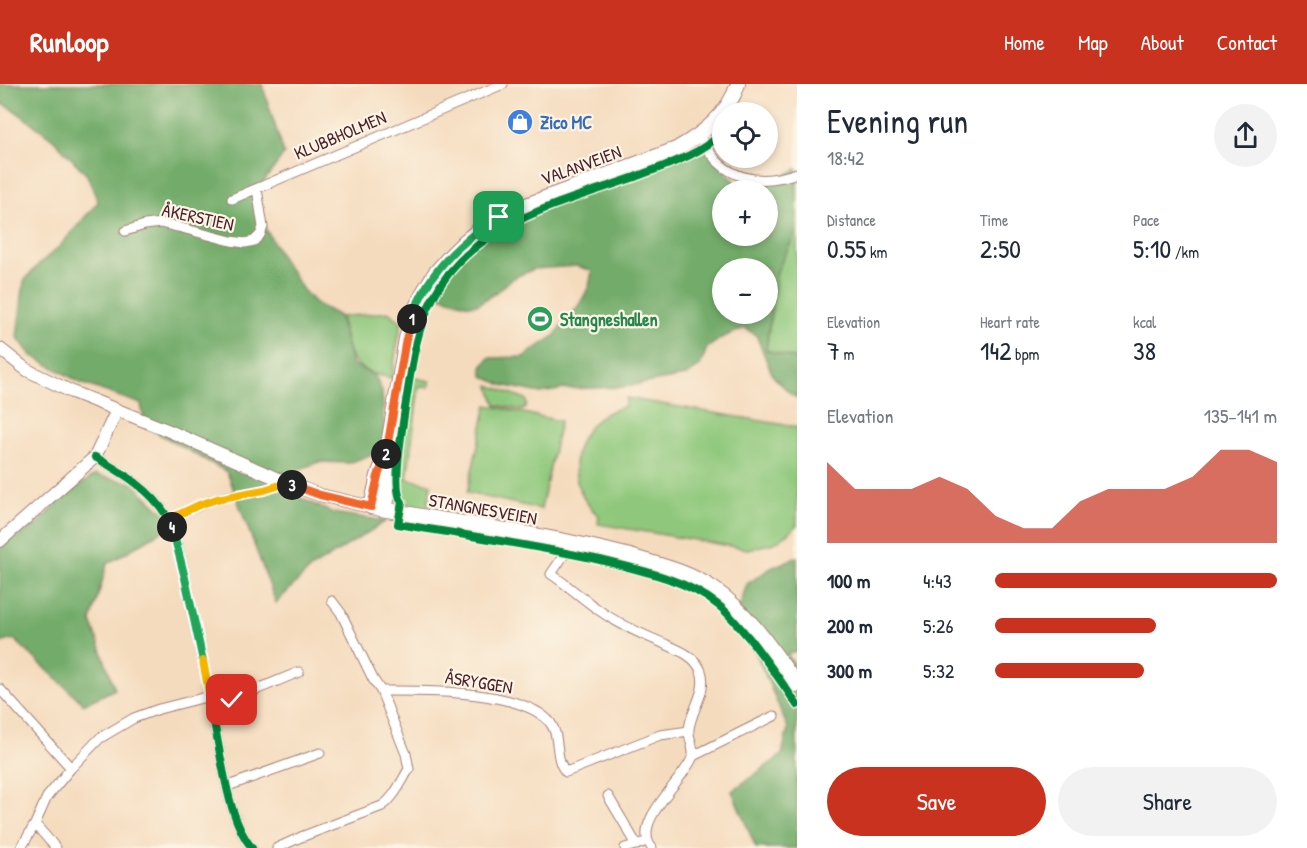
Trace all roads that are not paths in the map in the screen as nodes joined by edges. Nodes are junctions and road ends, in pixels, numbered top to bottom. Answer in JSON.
{"nodes":[{"id":1,"x":503,"y":84,"type":"edge"},
{"id":2,"x":738,"y":84,"type":"edge"},
{"id":3,"x":699,"y":136,"type":"junction"},
{"id":4,"x":797,"y":173,"type":"edge"},
{"id":5,"x":257,"y":189,"type":"junction"},
{"id":6,"x":232,"y":199,"type":"dead end"},
{"id":7,"x":125,"y":231,"type":"dead end"},
{"id":8,"x":0,"y":349,"type":"edge"},
{"id":9,"x":117,"y":410,"type":"junction"},
{"id":10,"x":387,"y":452,"type":"junction"},
{"id":11,"x":95,"y":457,"type":"junction"},
{"id":12,"x":287,"y":483,"type":"junction"},
{"id":13,"x":371,"y":507,"type":"junction"},
{"id":14,"x":386,"y":509,"type":"junction"},
{"id":15,"x":169,"y":519,"type":"junction"},
{"id":16,"x":0,"y":541,"type":"edge"},
{"id":17,"x":569,"y":543,"type":"junction"},
{"id":18,"x":332,"y":601,"type":"dead end"},
{"id":19,"x":299,"y":672,"type":"dead end"},
{"id":20,"x":797,"y":685,"type":"edge"},
{"id":21,"x":0,"y":689,"type":"edge"},
{"id":22,"x":381,"y":691,"type":"junction"},
{"id":23,"x":210,"y":696,"type":"junction"},
{"id":24,"x":212,"y":708,"type":"junction"},
{"id":25,"x":774,"y":716,"type":"dead end"},
{"id":26,"x":689,"y":731,"type":"junction"},
{"id":27,"x":320,"y":753,"type":"dead end"},
{"id":28,"x":693,"y":756,"type":"junction"},
{"id":29,"x":71,"y":768,"type":"junction"},
{"id":30,"x":228,"y":786,"type":"junction"},
{"id":31,"x":608,"y":796,"type":"dead end"},
{"id":32,"x":35,"y":824,"type":"junction"},
{"id":33,"x":637,"y":844,"type":"junction"},
{"id":34,"x":650,"y":845,"type":"edge"},
{"id":35,"x":21,"y":848,"type":"edge"},
{"id":36,"x":56,"y":848,"type":"edge"},
{"id":37,"x":252,"y":848,"type":"edge"},
{"id":38,"x":277,"y":848,"type":"edge"},
{"id":39,"x":625,"y":848,"type":"edge"}],
"edges":[{"from":1,"to":5,"type":"street","name":"KLUBBHOLMEN"},
{"from":2,"to":3,"type":"main road","name":"VALANVEIEN"},
{"from":3,"to":4,"type":"street"},
{"from":3,"to":10,"type":"main road","name":"VALANVEIEN"},
{"from":5,"to":6,"type":"street","name":"ÅKERSTIEN"},
{"from":5,"to":7,"type":"street","name":"ÅKERSTIEN"},
{"from":8,"to":9,"type":"main road","name":"STANGNESVEIEN"},
{"from":9,"to":11,"type":"main road"},
{"from":9,"to":12,"type":"main road","name":"STANGNESVEIEN"},
{"from":10,"to":13,"type":"main road","name":"VALANVEIEN"},
{"from":10,"to":14,"type":"main road","name":"VALANVEIEN"},
{"from":11,"to":15,"type":"street"},
{"from":11,"to":16,"type":"main road"},
{"from":12,"to":13,"type":"main road","name":"STANGNESVEIEN"},
{"from":12,"to":15,"type":"street"},
{"from":13,"to":14,"type":"main road","name":"STANGNESVEIEN"},
{"from":14,"to":17,"type":"main road","name":"STANGNESVEIEN"},
{"from":15,"to":23,"type":"street"},
{"from":17,"to":20,"type":"main road","name":"STANGNESVEIEN"},
{"from":17,"to":26,"type":"street"},
{"from":18,"to":22,"type":"street"},
{"from":19,"to":24,"type":"street"},
{"from":21,"to":29,"type":"street"},
{"from":22,"to":26,"type":"street","name":"ÅSRYGGEN"},
{"from":22,"to":38,"type":"street"},
{"from":23,"to":24,"type":"street"},
{"from":23,"to":29,"type":"street"},
{"from":24,"to":30,"type":"street"},
{"from":25,"to":28,"type":"street"},
{"from":26,"to":28,"type":"street"},
{"from":27,"to":30,"type":"street"},
{"from":28,"to":34,"type":"street"},
{"from":29,"to":32,"type":"street"},
{"from":30,"to":37,"type":"street"},
{"from":31,"to":33,"type":"street"},
{"from":32,"to":35,"type":"street"},
{"from":32,"to":36,"type":"street"},
{"from":33,"to":34,"type":"street"},
{"from":33,"to":39,"type":"street"}]}
